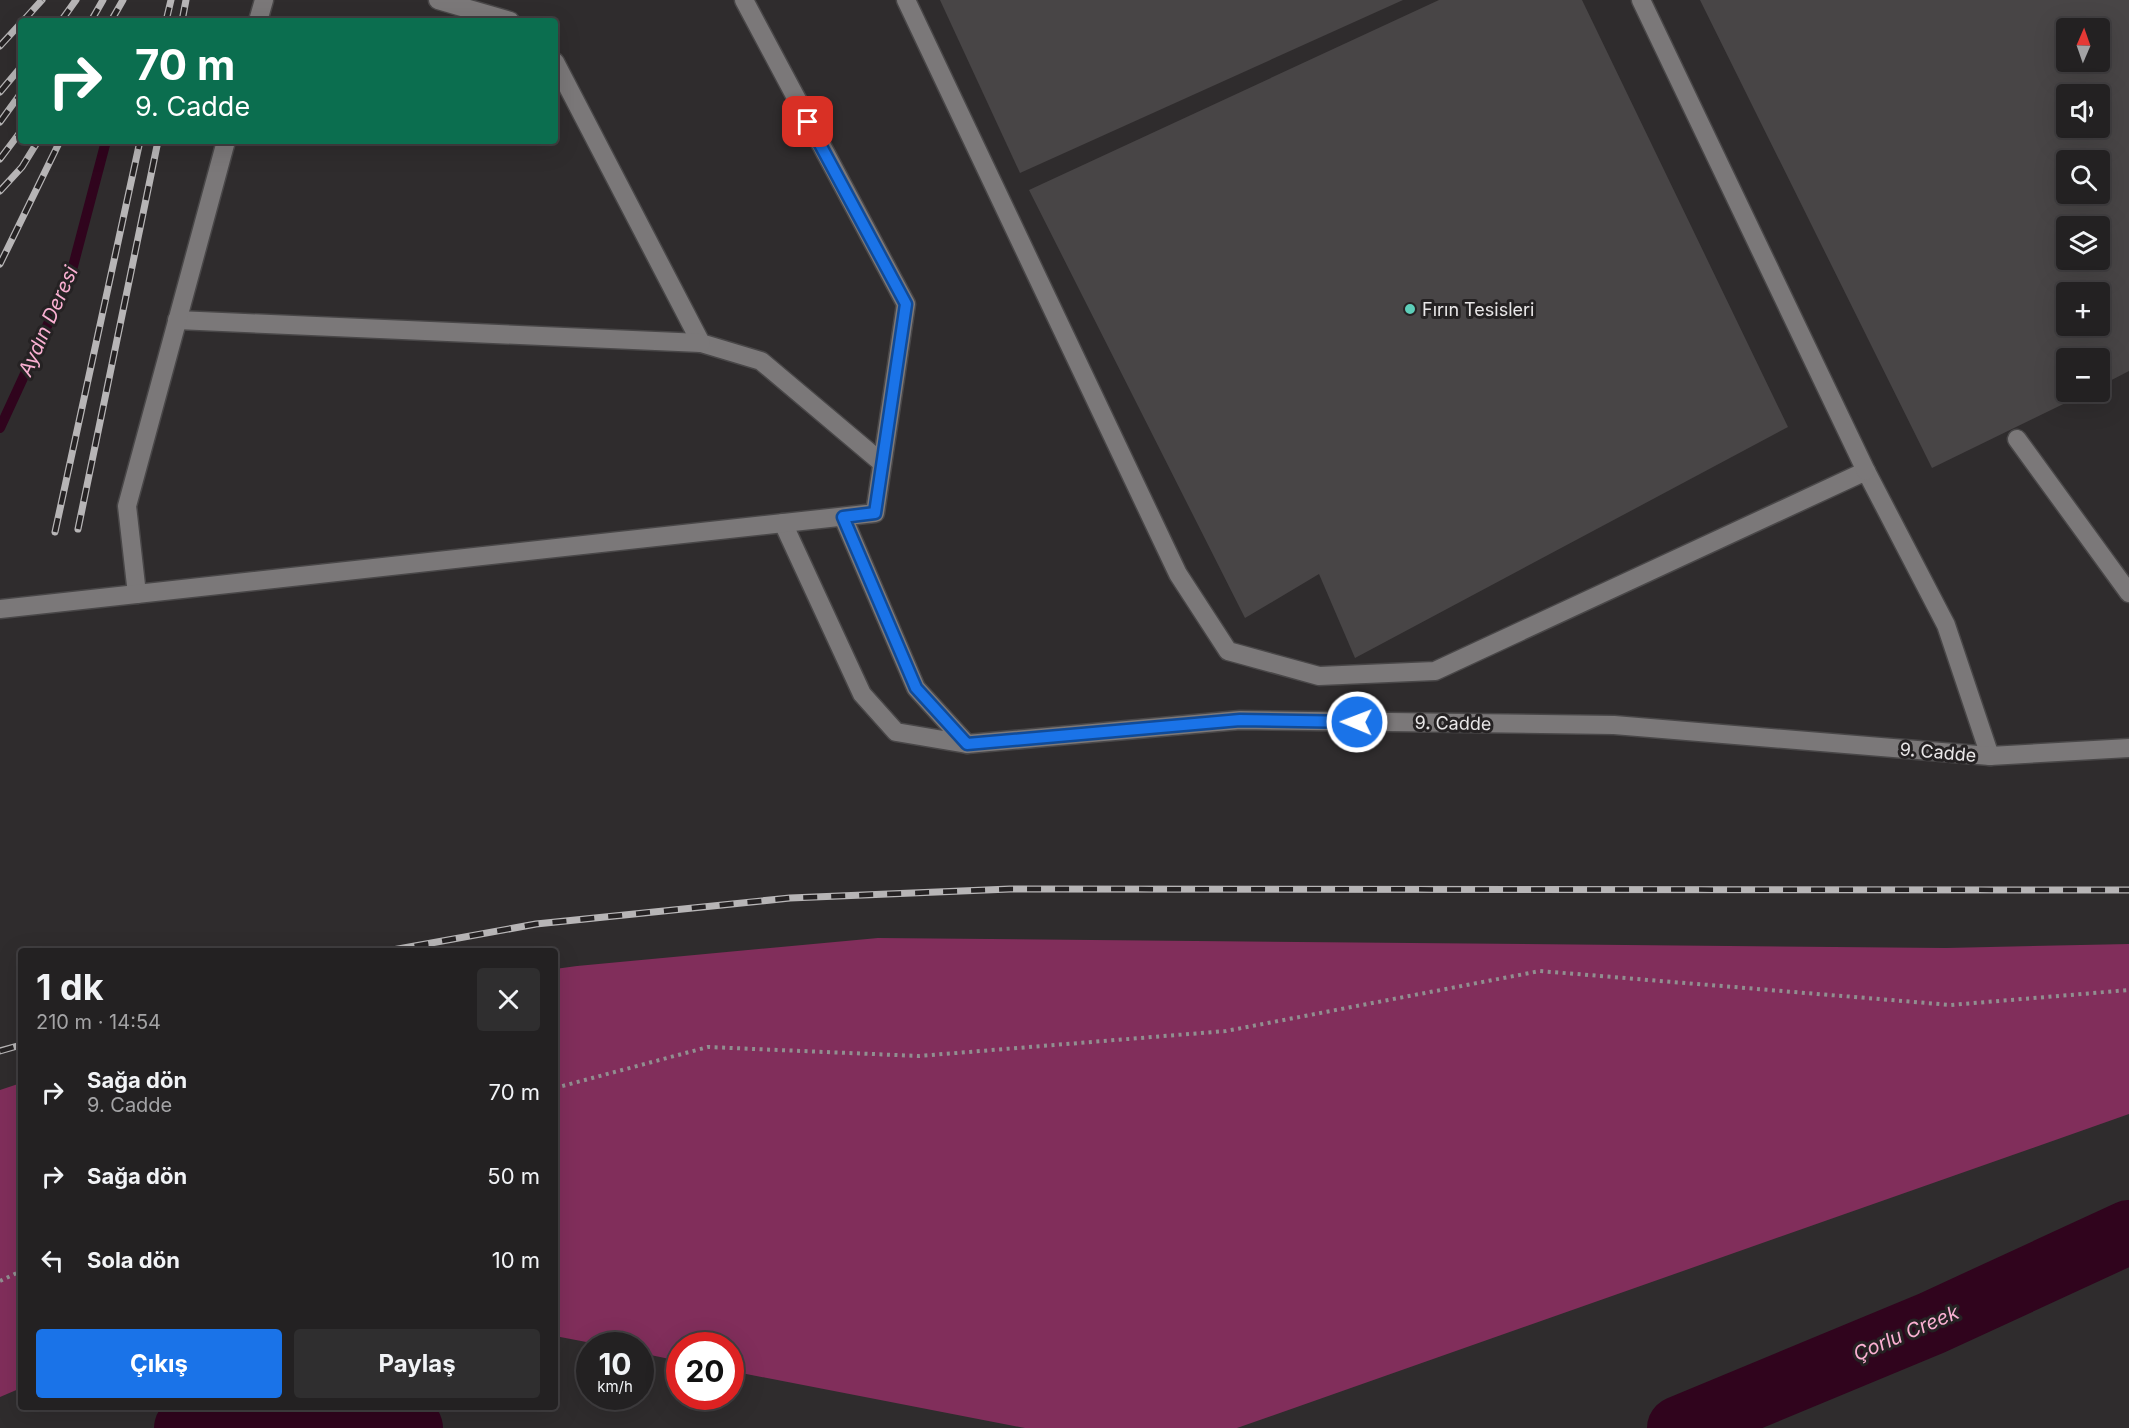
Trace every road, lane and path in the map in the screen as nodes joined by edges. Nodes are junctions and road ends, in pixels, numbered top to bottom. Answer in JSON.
{"nodes":[{"id":1,"x":264,"y":0,"type":"edge"},
{"id":2,"x":438,"y":0,"type":"edge"},
{"id":3,"x":744,"y":0,"type":"edge"},
{"id":4,"x":906,"y":0,"type":"edge"},
{"id":5,"x":1641,"y":0,"type":"edge"},
{"id":6,"x":259,"y":18,"type":"edge"},
{"id":7,"x":500,"y":18,"type":"edge"},
{"id":8,"x":558,"y":68,"type":"edge"},
{"id":9,"x":224,"y":144,"type":"edge"},
{"id":10,"x":177,"y":320,"type":"junction"},
{"id":11,"x":701,"y":343,"type":"junction"},
{"id":12,"x":2018,"y":439,"type":"dead end"},
{"id":13,"x":882,"y":463,"type":"junction"},
{"id":14,"x":1866,"y":471,"type":"junction"},
{"id":15,"x":843,"y":517,"type":"junction"},
{"id":16,"x":783,"y":523,"type":"junction"},
{"id":17,"x":2129,"y":593,"type":"edge"},
{"id":18,"x":137,"y":594,"type":"junction"},
{"id":19,"x":0,"y":609,"type":"edge"},
{"id":20,"x":967,"y":744,"type":"junction"},
{"id":21,"x":2129,"y":748,"type":"edge"},
{"id":22,"x":1990,"y":756,"type":"junction"},
{"id":23,"x":2129,"y":990,"type":"edge"},
{"id":24,"x":558,"y":1087,"type":"edge"},
{"id":25,"x":18,"y":1272,"type":"edge"},
{"id":26,"x":0,"y":1281,"type":"edge"}],
"edges":[{"from":1,"to":6,"type":"lane"},
{"from":2,"to":7,"type":"lane"},
{"from":3,"to":13,"type":"lane"},
{"from":4,"to":14,"type":"lane"},
{"from":5,"to":14,"type":"lane"},
{"from":8,"to":11,"type":"lane"},
{"from":9,"to":10,"type":"lane"},
{"from":10,"to":11,"type":"lane"},
{"from":10,"to":18,"type":"lane"},
{"from":11,"to":13,"type":"lane"},
{"from":12,"to":17,"type":"lane"},
{"from":13,"to":15,"type":"lane"},
{"from":14,"to":22,"type":"lane"},
{"from":15,"to":16,"type":"lane"},
{"from":15,"to":20,"type":"lane"},
{"from":16,"to":18,"type":"lane"},
{"from":16,"to":20,"type":"lane","name":"9. Cadde"},
{"from":18,"to":19,"type":"lane"},
{"from":20,"to":22,"type":"lane","name":"9. Cadde"},
{"from":21,"to":22,"type":"lane","name":"9. Cadde"},
{"from":23,"to":24,"type":"path"},
{"from":25,"to":26,"type":"path"}]}
